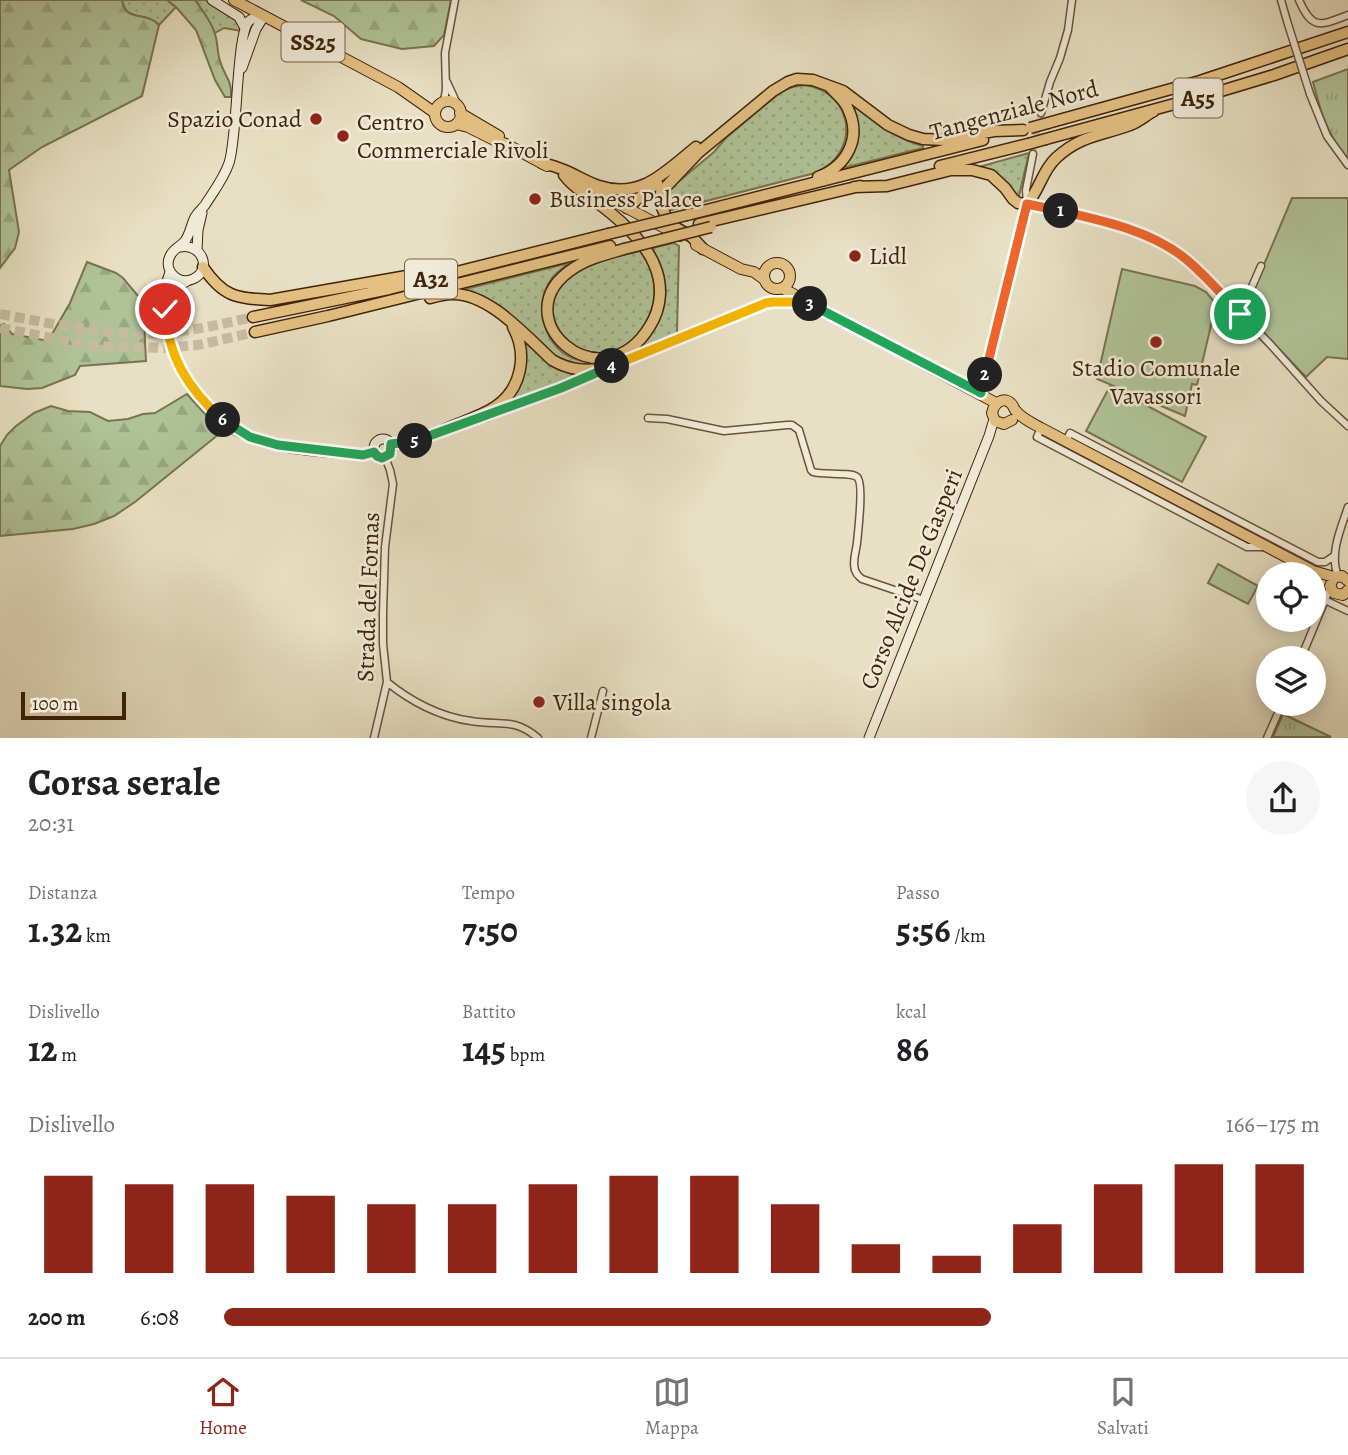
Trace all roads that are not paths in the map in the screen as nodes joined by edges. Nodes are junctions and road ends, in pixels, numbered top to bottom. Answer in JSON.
{"nodes":[{"id":1,"x":212,"y":0,"type":"edge"},
{"id":2,"x":234,"y":0,"type":"edge"},
{"id":3,"x":455,"y":0,"type":"edge"},
{"id":4,"x":1072,"y":0,"type":"edge"},
{"id":5,"x":1281,"y":0,"type":"edge"},
{"id":6,"x":1299,"y":0,"type":"edge"},
{"id":7,"x":1348,"y":15,"type":"edge"},
{"id":8,"x":264,"y":16,"type":"junction"},
{"id":9,"x":246,"y":27,"type":"junction"},
{"id":10,"x":1348,"y":32,"type":"edge"},
{"id":11,"x":1348,"y":49,"type":"edge"},
{"id":12,"x":239,"y":72,"type":"junction"},
{"id":13,"x":446,"y":78,"type":"junction"},
{"id":14,"x":830,"y":86,"type":"junction"},
{"id":15,"x":439,"y":106,"type":"junction"},
{"id":16,"x":459,"y":109,"type":"junction"},
{"id":17,"x":1154,"y":111,"type":"junction"},
{"id":18,"x":1041,"y":113,"type":"tunnel mouth"},
{"id":19,"x":739,"y":118,"type":"junction"},
{"id":20,"x":456,"y":124,"type":"junction"},
{"id":21,"x":1026,"y":129,"type":"junction"},
{"id":22,"x":506,"y":144,"type":"junction"},
{"id":23,"x":1030,"y":149,"type":"junction"},
{"id":24,"x":698,"y":153,"type":"junction"},
{"id":25,"x":542,"y":163,"type":"junction"},
{"id":26,"x":1348,"y":165,"type":"edge"},
{"id":27,"x":564,"y":175,"type":"junction"},
{"id":28,"x":854,"y":187,"type":"junction"},
{"id":29,"x":750,"y":200,"type":"junction"},
{"id":30,"x":1027,"y":204,"type":"junction"},
{"id":31,"x":203,"y":208,"type":"junction"},
{"id":32,"x":627,"y":208,"type":"junction"},
{"id":33,"x":687,"y":215,"type":"joint"},
{"id":34,"x":705,"y":225,"type":"joint"},
{"id":35,"x":621,"y":246,"type":"junction"},
{"id":36,"x":180,"y":247,"type":"junction"},
{"id":37,"x":703,"y":249,"type":"junction"},
{"id":38,"x":197,"y":250,"type":"junction"},
{"id":39,"x":1261,"y":266,"type":"dead end"},
{"id":40,"x":203,"y":267,"type":"junction"},
{"id":41,"x":767,"y":268,"type":"junction"},
{"id":42,"x":465,"y":271,"type":"junction"},
{"id":43,"x":170,"y":272,"type":"junction"},
{"id":44,"x":754,"y":272,"type":"junction"},
{"id":45,"x":765,"y":280,"type":"junction"},
{"id":46,"x":187,"y":281,"type":"junction"},
{"id":47,"x":786,"y":284,"type":"junction"},
{"id":48,"x":807,"y":302,"type":"junction"},
{"id":49,"x":165,"y":309,"type":"junction"},
{"id":50,"x":1240,"y":314,"type":"junction"},
{"id":51,"x":328,"y":316,"type":"junction"},
{"id":52,"x":253,"y":317,"type":"tunnel mouth"},
{"id":53,"x":510,"y":322,"type":"junction"},
{"id":54,"x":255,"y":332,"type":"tunnel mouth"},
{"id":55,"x":608,"y":368,"type":"junction"},
{"id":56,"x":967,"y":387,"type":"junction"},
{"id":57,"x":981,"y":393,"type":"junction"},
{"id":58,"x":994,"y":411,"type":"junction"},
{"id":59,"x":648,"y":418,"type":"dead end"},
{"id":60,"x":1010,"y":418,"type":"junction"},
{"id":61,"x":1348,"y":426,"type":"edge"},
{"id":62,"x":1041,"y":428,"type":"junction"},
{"id":63,"x":444,"y":430,"type":"junction"},
{"id":64,"x":989,"y":436,"type":"junction"},
{"id":65,"x":391,"y":444,"type":"junction"},
{"id":66,"x":374,"y":452,"type":"junction"},
{"id":67,"x":385,"y":457,"type":"junction"},
{"id":68,"x":1136,"y":479,"type":"junction"},
{"id":69,"x":1171,"y":502,"type":"junction"},
{"id":70,"x":1348,"y":507,"type":"edge"},
{"id":71,"x":1219,"y":517,"type":"junction"},
{"id":72,"x":1267,"y":547,"type":"junction"},
{"id":73,"x":1334,"y":556,"type":"junction"},
{"id":74,"x":1306,"y":562,"type":"joint"},
{"id":75,"x":1325,"y":562,"type":"edge"},
{"id":76,"x":1339,"y":588,"type":"edge"},
{"id":77,"x":924,"y":600,"type":"junction"},
{"id":78,"x":1326,"y":604,"type":"edge"},
{"id":79,"x":1326,"y":604,"type":"edge"},
{"id":80,"x":1348,"y":611,"type":"edge"},
{"id":81,"x":387,"y":681,"type":"junction"},
{"id":82,"x":603,"y":691,"type":"dead end"},
{"id":83,"x":1277,"y":716,"type":"edge"},
{"id":84,"x":374,"y":737,"type":"edge"},
{"id":85,"x":538,"y":737,"type":"edge"},
{"id":86,"x":591,"y":737,"type":"edge"},
{"id":87,"x":869,"y":737,"type":"edge"},
{"id":88,"x":1268,"y":737,"type":"edge"}],
"edges":[{"from":1,"to":9,"type":"street"},
{"from":2,"to":8,"type":"main road","number":"SS25"},
{"from":3,"to":13,"type":"street"},
{"from":4,"to":18,"type":"street"},
{"from":5,"to":26,"type":"street","bridge":true},
{"from":6,"to":7,"type":"street"},
{"from":8,"to":9,"type":"street"},
{"from":8,"to":12,"type":"street"},
{"from":8,"to":15,"type":"main road","number":"SS25"},
{"from":9,"to":12,"type":"street"},
{"from":10,"to":21,"type":"highway","name":"Tangenziale Nord","number":"A55","bridge":true},
{"from":11,"to":17,"type":"highway","name":"Tangenziale Nord","number":"A55"},
{"from":12,"to":31,"type":"street"},
{"from":13,"to":15,"type":"street"},
{"from":13,"to":16,"type":"street"},
{"from":14,"to":19,"type":"highway"},
{"from":14,"to":21,"type":"highway"},
{"from":14,"to":29,"type":"highway"},
{"from":15,"to":16,"type":"main road","number":"SS25"},
{"from":15,"to":20,"type":"main road","number":"SS25"},
{"from":16,"to":20,"type":"main road"},
{"from":16,"to":22,"type":"main road","number":"SS25"},
{"from":17,"to":23,"type":"highway","name":"Tangenziale Nord","number":"A55","bridge":true},
{"from":17,"to":30,"type":"highway"},
{"from":19,"to":24,"type":"highway"},
{"from":19,"to":25,"type":"highway"},
{"from":20,"to":22,"type":"main road","number":"SS25"},
{"from":21,"to":29,"type":"highway","name":"Tangenziale Nord","number":"A55"},
{"from":22,"to":25,"type":"main road","number":"SS25"},
{"from":23,"to":28,"type":"highway","name":"Tangenziale Nord","number":"A55"},
{"from":23,"to":30,"type":"street"},
{"from":24,"to":32,"type":"highway"},
{"from":24,"to":37,"type":"highway"},
{"from":25,"to":27,"type":"main road","number":"SS25"},
{"from":27,"to":32,"type":"main road","number":"SS25"},
{"from":27,"to":35,"type":"highway"},
{"from":28,"to":30,"type":"highway"},
{"from":28,"to":34,"type":"highway","name":"Tangenziale Nord","number":"A55"},
{"from":29,"to":33,"type":"highway","name":"Tangenziale Nord","number":"A55"},
{"from":30,"to":50,"type":"street"},
{"from":30,"to":57,"type":"street"},
{"from":31,"to":36,"type":"street"},
{"from":31,"to":38,"type":"street"},
{"from":32,"to":37,"type":"main road","number":"SS25"},
{"from":33,"to":42,"type":"highway","number":"A32","bridge":true},
{"from":34,"to":35,"type":"highway","number":"A32"},
{"from":35,"to":51,"type":"highway","number":"A32"},
{"from":36,"to":38,"type":"street"},
{"from":36,"to":43,"type":"street"},
{"from":37,"to":44,"type":"main road","number":"SS25"},
{"from":38,"to":40,"type":"street"},
{"from":39,"to":50,"type":"street"},
{"from":40,"to":42,"type":"highway"},
{"from":40,"to":46,"type":"street"},
{"from":41,"to":44,"type":"main road"},
{"from":41,"to":45,"type":"main road"},
{"from":41,"to":47,"type":"main road","number":"SS25"},
{"from":42,"to":52,"type":"highway","number":"A32"},
{"from":43,"to":46,"type":"street"},
{"from":43,"to":49,"type":"street"},
{"from":44,"to":45,"type":"main road","number":"SS25"},
{"from":45,"to":47,"type":"main road","number":"SS25"},
{"from":46,"to":49,"type":"street"},
{"from":47,"to":48,"type":"main road","number":"SS25"},
{"from":48,"to":55,"type":"street"},
{"from":48,"to":56,"type":"main road","number":"SS25"},
{"from":49,"to":66,"type":"street"},
{"from":50,"to":61,"type":"street"},
{"from":51,"to":53,"type":"highway"},
{"from":51,"to":54,"type":"highway","number":"A32"},
{"from":53,"to":55,"type":"highway"},
{"from":53,"to":63,"type":"highway"},
{"from":55,"to":63,"type":"street"},
{"from":56,"to":57,"type":"main road","number":"SS25"},
{"from":56,"to":58,"type":"main road","number":"SS25"},
{"from":57,"to":58,"type":"main road","number":"SS25"},
{"from":58,"to":60,"type":"main road","number":"SS25"},
{"from":58,"to":60,"type":"main road","number":"SS25"},
{"from":58,"to":64,"type":"street","name":"Corso Alcide De Gasperi"},
{"from":59,"to":77,"type":"street"},
{"from":60,"to":62,"type":"main road","number":"SS25"},
{"from":60,"to":64,"type":"street","name":"Corso Alcide De Gasperi"},
{"from":62,"to":68,"type":"main road"},
{"from":62,"to":68,"type":"street"},
{"from":63,"to":65,"type":"street"},
{"from":64,"to":77,"type":"street","name":"Corso Alcide De Gasperi"},
{"from":65,"to":66,"type":"street"},
{"from":65,"to":67,"type":"street"},
{"from":66,"to":67,"type":"street"},
{"from":67,"to":81,"type":"street","name":"Strada del Fornas"},
{"from":68,"to":69,"type":"main road"},
{"from":68,"to":71,"type":"street"},
{"from":69,"to":71,"type":"main road"},
{"from":69,"to":72,"type":"street"},
{"from":70,"to":73,"type":"street"},
{"from":71,"to":72,"type":"main road"},
{"from":71,"to":74,"type":"street"},
{"from":72,"to":74,"type":"main road"},
{"from":73,"to":75,"type":"street"},
{"from":73,"to":76,"type":"street"},
{"from":76,"to":78,"type":"street"},
{"from":76,"to":79,"type":"street"},
{"from":76,"to":80,"type":"street"},
{"from":77,"to":87,"type":"street","name":"Corso Alcide De Gasperi"},
{"from":81,"to":84,"type":"street","name":"Strada del Fornas"},
{"from":81,"to":85,"type":"street"},
{"from":82,"to":86,"type":"street"},
{"from":83,"to":88,"type":"street"}]}
